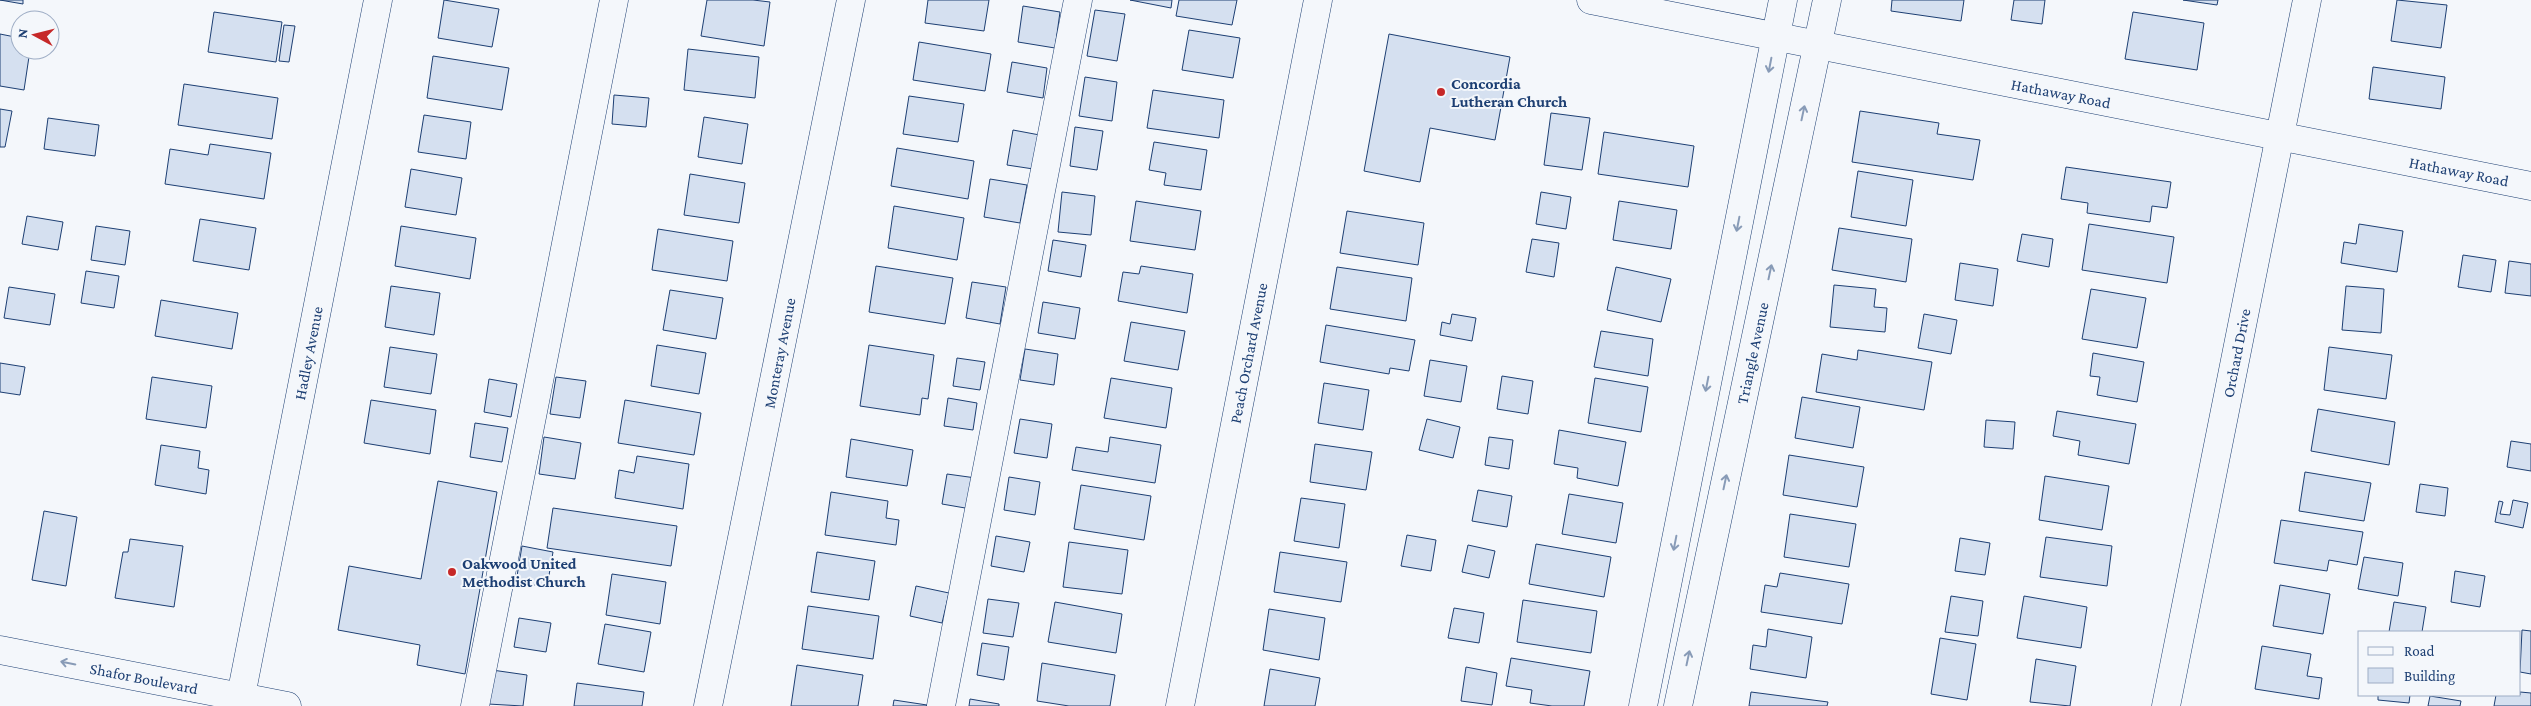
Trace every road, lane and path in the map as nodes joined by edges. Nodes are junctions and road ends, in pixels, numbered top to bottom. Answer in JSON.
{"nodes":[{"id":1,"x":378,"y":0,"type":"edge"},
{"id":2,"x":614,"y":0,"type":"edge"},
{"id":3,"x":851,"y":0,"type":"edge"},
{"id":4,"x":1078,"y":0,"type":"edge"},
{"id":5,"x":1318,"y":0,"type":"edge"},
{"id":6,"x":1591,"y":0,"type":"edge"},
{"id":7,"x":1783,"y":0,"type":"edge"},
{"id":8,"x":1827,"y":0,"type":"edge"},
{"id":9,"x":2307,"y":0,"type":"edge"},
{"id":10,"x":1776,"y":37,"type":"junction"},
{"id":11,"x":1818,"y":46,"type":"junction"},
{"id":12,"x":2280,"y":136,"type":"junction"},
{"id":13,"x":2531,"y":186,"type":"edge"},
{"id":14,"x":1681,"y":514,"type":"junction"},
{"id":15,"x":1717,"y":521,"type":"junction"},
{"id":16,"x":0,"y":650,"type":"edge"},
{"id":17,"x":240,"y":702,"type":"edge"},
{"id":18,"x":287,"y":706,"type":"edge"},
{"id":19,"x":475,"y":706,"type":"edge"},
{"id":20,"x":708,"y":706,"type":"edge"},
{"id":21,"x":941,"y":706,"type":"edge"},
{"id":22,"x":1180,"y":706,"type":"edge"},
{"id":23,"x":1643,"y":706,"type":"edge"},
{"id":24,"x":1678,"y":706,"type":"edge"},
{"id":25,"x":2166,"y":706,"type":"edge"}],
"edges":[{"from":1,"to":17,"type":"street","name":"Hadley Avenue"},
{"from":2,"to":19,"type":"street"},
{"from":3,"to":20,"type":"street","name":"Monteray Avenue"},
{"from":4,"to":21,"type":"street"},
{"from":5,"to":22,"type":"street","name":"Peach Orchard Avenue"},
{"from":6,"to":10,"type":"street","name":"Hathaway Road"},
{"from":7,"to":10,"type":"street"},
{"from":8,"to":11,"type":"street","name":"Triangle Avenue"},
{"from":9,"to":12,"type":"street","name":"Orchard Drive"},
{"from":10,"to":11,"type":"street","name":"Hathaway Road"},
{"from":10,"to":14,"type":"street","one_way":true},
{"from":11,"to":12,"type":"street","name":"Hathaway Road"},
{"from":15,"to":11,"type":"street","name":"Triangle Avenue","one_way":true},
{"from":12,"to":13,"type":"street","name":"Hathaway Road"},
{"from":12,"to":25,"type":"street","name":"Orchard Drive"},
{"from":14,"to":15,"type":"street"},
{"from":14,"to":23,"type":"street","one_way":true},
{"from":24,"to":15,"type":"street","name":"Triangle Avenue","one_way":true},
{"from":17,"to":16,"type":"street","name":"Shafor Boulevard","one_way":true},
{"from":17,"to":18,"type":"street","name":"Shafor Boulevard"}]}
